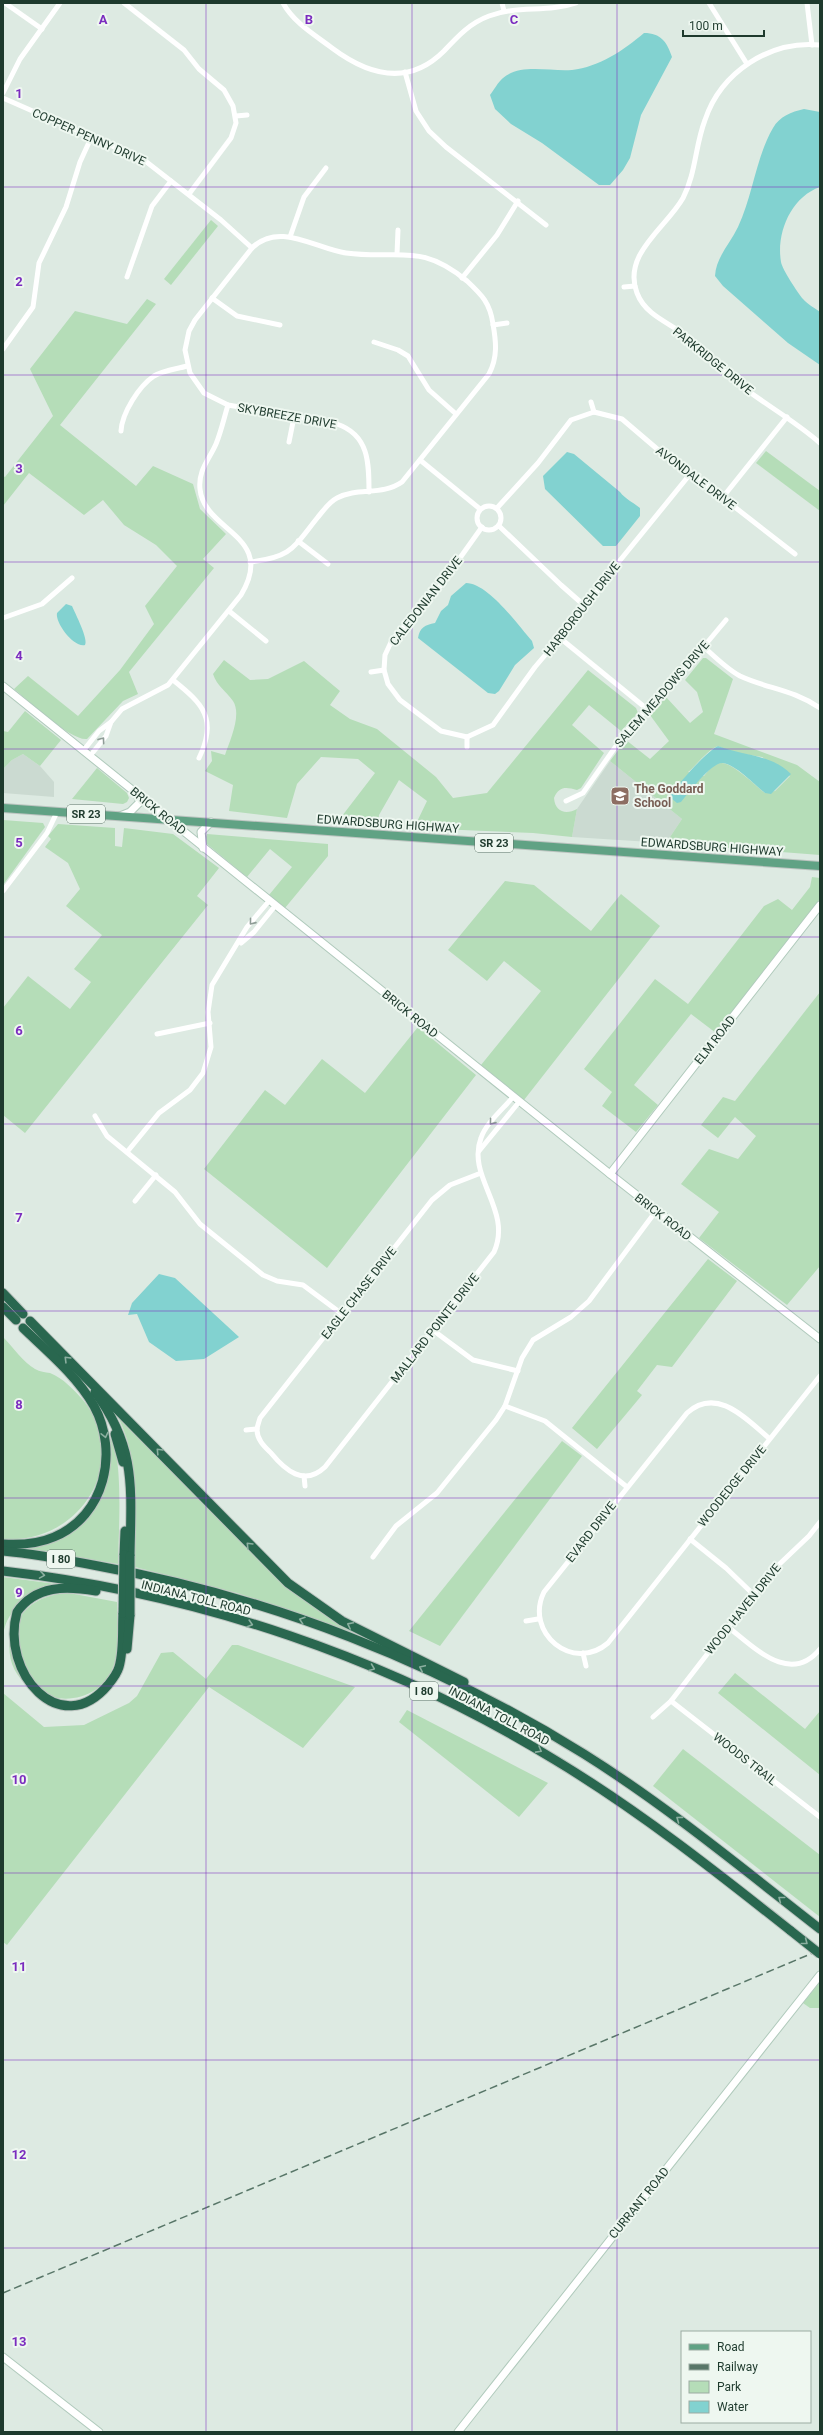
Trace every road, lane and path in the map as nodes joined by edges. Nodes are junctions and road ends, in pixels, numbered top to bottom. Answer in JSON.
{"nodes":[{"id":1,"x":5,"y":3,"type":"edge"},
{"id":2,"x":60,"y":3,"type":"edge"},
{"id":3,"x":124,"y":3,"type":"edge"},
{"id":4,"x":283,"y":3,"type":"edge"},
{"id":5,"x":502,"y":3,"type":"edge"},
{"id":6,"x":576,"y":3,"type":"edge"},
{"id":7,"x":709,"y":3,"type":"edge"},
{"id":8,"x":807,"y":3,"type":"edge"},
{"id":9,"x":504,"y":11,"type":"junction"},
{"id":10,"x":42,"y":29,"type":"junction"},
{"id":11,"x":812,"y":45,"type":"junction"},
{"id":12,"x":820,"y":46,"type":"edge"},
{"id":13,"x":747,"y":64,"type":"junction"},
{"id":14,"x":405,"y":72,"type":"junction"},
{"id":15,"x":3,"y":93,"type":"edge"},
{"id":16,"x":3,"y":98,"type":"edge"},
{"id":17,"x":247,"y":115,"type":"dead end"},
{"id":18,"x":236,"y":116,"type":"junction"},
{"id":19,"x":91,"y":138,"type":"junction"},
{"id":20,"x":326,"y":168,"type":"dead end"},
{"id":21,"x":171,"y":181,"type":"junction"},
{"id":22,"x":189,"y":194,"type":"junction"},
{"id":23,"x":518,"y":201,"type":"junction"},
{"id":24,"x":546,"y":225,"type":"dead end"},
{"id":25,"x":398,"y":230,"type":"dead end"},
{"id":26,"x":290,"y":237,"type":"junction"},
{"id":27,"x":252,"y":248,"type":"junction"},
{"id":28,"x":397,"y":254,"type":"junction"},
{"id":29,"x":127,"y":277,"type":"dead end"},
{"id":30,"x":462,"y":278,"type":"junction"},
{"id":31,"x":635,"y":286,"type":"junction"},
{"id":32,"x":624,"y":287,"type":"dead end"},
{"id":33,"x":212,"y":298,"type":"junction"},
{"id":34,"x":507,"y":323,"type":"dead end"},
{"id":35,"x":280,"y":325,"type":"dead end"},
{"id":36,"x":493,"y":325,"type":"junction"},
{"id":37,"x":374,"y":342,"type":"dead end"},
{"id":38,"x":4,"y":346,"type":"edge"},
{"id":39,"x":187,"y":366,"type":"junction"},
{"id":40,"x":591,"y":402,"type":"dead end"},
{"id":41,"x":228,"y":406,"type":"junction"},
{"id":42,"x":594,"y":412,"type":"junction"},
{"id":43,"x":456,"y":414,"type":"junction"},
{"id":44,"x":294,"y":417,"type":"junction"},
{"id":45,"x":787,"y":417,"type":"junction"},
{"id":46,"x":121,"y":430,"type":"dead end"},
{"id":47,"x":289,"y":442,"type":"dead end"},
{"id":48,"x":820,"y":443,"type":"edge"},
{"id":49,"x":420,"y":460,"type":"junction"},
{"id":50,"x":691,"y":473,"type":"junction"},
{"id":51,"x":369,"y":492,"type":"junction"},
{"id":52,"x":723,"y":497,"type":"junction"},
{"id":53,"x":497,"y":508,"type":"junction"},
{"id":54,"x":480,"y":509,"type":"junction"},
{"id":55,"x":499,"y":526,"type":"junction"},
{"id":56,"x":482,"y":528,"type":"junction"},
{"id":57,"x":298,"y":541,"type":"junction"},
{"id":58,"x":795,"y":554,"type":"dead end"},
{"id":59,"x":250,"y":562,"type":"junction"},
{"id":60,"x":328,"y":564,"type":"dead end"},
{"id":61,"x":72,"y":578,"type":"dead end"},
{"id":62,"x":586,"y":607,"type":"junction"},
{"id":63,"x":229,"y":611,"type":"junction"},
{"id":64,"x":3,"y":618,"type":"edge"},
{"id":65,"x":726,"y":620,"type":"dead end"},
{"id":66,"x":560,"y":638,"type":"junction"},
{"id":67,"x":266,"y":641,"type":"dead end"},
{"id":68,"x":704,"y":648,"type":"junction"},
{"id":69,"x":384,"y":670,"type":"junction"},
{"id":70,"x":371,"y":672,"type":"dead end"},
{"id":71,"x":173,"y":680,"type":"junction"},
{"id":72,"x":3,"y":687,"type":"edge"},
{"id":73,"x":820,"y":708,"type":"edge"},
{"id":74,"x":647,"y":709,"type":"junction"},
{"id":75,"x":111,"y":722,"type":"junction"},
{"id":76,"x":467,"y":737,"type":"junction"},
{"id":77,"x":467,"y":747,"type":"dead end"},
{"id":78,"x":83,"y":751,"type":"junction"},
{"id":79,"x":90,"y":756,"type":"junction"},
{"id":80,"x":199,"y":758,"type":"dead end"},
{"id":81,"x":136,"y":793,"type":"junction"},
{"id":82,"x":566,"y":801,"type":"dead end"},
{"id":83,"x":3,"y":808,"type":"edge"},
{"id":84,"x":57,"y":812,"type":"junction"},
{"id":85,"x":120,"y":816,"type":"junction"},
{"id":86,"x":168,"y":819,"type":"junction"},
{"id":87,"x":212,"y":822,"type":"junction"},
{"id":88,"x":203,"y":848,"type":"junction"},
{"id":89,"x":820,"y":866,"type":"edge"},
{"id":90,"x":3,"y":891,"type":"edge"},
{"id":91,"x":269,"y":901,"type":"junction"},
{"id":92,"x":820,"y":905,"type":"edge"},
{"id":93,"x":275,"y":906,"type":"junction"},
{"id":94,"x":238,"y":945,"type":"junction"},
{"id":95,"x":210,"y":1023,"type":"junction"},
{"id":96,"x":157,"y":1034,"type":"dead end"},
{"id":97,"x":513,"y":1097,"type":"junction"},
{"id":98,"x":519,"y":1102,"type":"junction"},
{"id":99,"x":96,"y":1116,"type":"dead end"},
{"id":100,"x":479,"y":1151,"type":"junction"},
{"id":101,"x":127,"y":1152,"type":"junction"},
{"id":102,"x":482,"y":1173,"type":"junction"},
{"id":103,"x":610,"y":1174,"type":"junction"},
{"id":104,"x":156,"y":1175,"type":"junction"},
{"id":105,"x":135,"y":1201,"type":"dead end"},
{"id":106,"x":656,"y":1211,"type":"junction"},
{"id":107,"x":3,"y":1293,"type":"edge"},
{"id":108,"x":3,"y":1307,"type":"edge"},
{"id":109,"x":342,"y":1314,"type":"junction"},
{"id":110,"x":434,"y":1331,"type":"junction"},
{"id":111,"x":820,"y":1339,"type":"edge"},
{"id":112,"x":518,"y":1371,"type":"junction"},
{"id":113,"x":83,"y":1376,"type":"junction"},
{"id":114,"x":820,"y":1376,"type":"edge"},
{"id":115,"x":82,"y":1387,"type":"junction"},
{"id":116,"x":505,"y":1406,"type":"junction"},
{"id":117,"x":246,"y":1430,"type":"dead end"},
{"id":118,"x":257,"y":1432,"type":"junction"},
{"id":119,"x":770,"y":1439,"type":"junction"},
{"id":120,"x":304,"y":1476,"type":"junction"},
{"id":121,"x":305,"y":1486,"type":"dead end"},
{"id":122,"x":627,"y":1487,"type":"junction"},
{"id":123,"x":820,"y":1522,"type":"edge"},
{"id":124,"x":690,"y":1539,"type":"junction"},
{"id":125,"x":3,"y":1544,"type":"edge"},
{"id":126,"x":3,"y":1551,"type":"edge"},
{"id":127,"x":127,"y":1555,"type":"junction"},
{"id":128,"x":373,"y":1557,"type":"dead end"},
{"id":129,"x":3,"y":1571,"type":"edge"},
{"id":130,"x":753,"y":1594,"type":"junction"},
{"id":131,"x":186,"y":1605,"type":"junction"},
{"id":132,"x":127,"y":1614,"type":"junction"},
{"id":133,"x":538,"y":1619,"type":"junction"},
{"id":134,"x":526,"y":1621,"type":"dead end"},
{"id":135,"x":728,"y":1627,"type":"junction"},
{"id":136,"x":6,"y":1646,"type":"dead end"},
{"id":137,"x":820,"y":1649,"type":"edge"},
{"id":138,"x":583,"y":1654,"type":"junction"},
{"id":139,"x":586,"y":1666,"type":"dead end"},
{"id":140,"x":22,"y":1687,"type":"dead end"},
{"id":141,"x":671,"y":1701,"type":"junction"},
{"id":142,"x":44,"y":1707,"type":"dead end"},
{"id":143,"x":653,"y":1717,"type":"dead end"},
{"id":144,"x":532,"y":1724,"type":"junction"},
{"id":145,"x":820,"y":1817,"type":"edge"},
{"id":146,"x":820,"y":1929,"type":"edge"},
{"id":147,"x":820,"y":1954,"type":"edge"},
{"id":148,"x":820,"y":1975,"type":"edge"},
{"id":149,"x":3,"y":2357,"type":"edge"},
{"id":150,"x":99,"y":2432,"type":"edge"},
{"id":151,"x":458,"y":2432,"type":"edge"}],
"edges":[{"from":1,"to":10,"type":"street"},
{"from":2,"to":10,"type":"street"},
{"from":3,"to":18,"type":"street"},
{"from":4,"to":14,"type":"street"},
{"from":5,"to":9,"type":"street"},
{"from":6,"to":9,"type":"street"},
{"from":7,"to":13,"type":"street"},
{"from":8,"to":11,"type":"street"},
{"from":9,"to":14,"type":"street"},
{"from":10,"to":15,"type":"street"},
{"from":11,"to":12,"type":"street"},
{"from":11,"to":13,"type":"street"},
{"from":13,"to":31,"type":"street"},
{"from":14,"to":23,"type":"street"},
{"from":16,"to":19,"type":"street","name":"COPPER PENNY DRIVE"},
{"from":17,"to":18,"type":"street"},
{"from":18,"to":22,"type":"street"},
{"from":19,"to":21,"type":"street","name":"COPPER PENNY DRIVE"},
{"from":19,"to":38,"type":"street"},
{"from":20,"to":26,"type":"street"},
{"from":21,"to":22,"type":"street","name":"COPPER PENNY DRIVE"},
{"from":21,"to":29,"type":"street"},
{"from":22,"to":27,"type":"street","name":"COPPER PENNY DRIVE"},
{"from":23,"to":24,"type":"street"},
{"from":23,"to":30,"type":"street"},
{"from":25,"to":28,"type":"street"},
{"from":26,"to":27,"type":"street"},
{"from":26,"to":28,"type":"street"},
{"from":27,"to":33,"type":"street"},
{"from":28,"to":30,"type":"street"},
{"from":30,"to":36,"type":"street"},
{"from":31,"to":32,"type":"street"},
{"from":31,"to":45,"type":"street","name":"PARKRIDGE DRIVE"},
{"from":33,"to":35,"type":"street"},
{"from":33,"to":39,"type":"street"},
{"from":34,"to":36,"type":"street"},
{"from":36,"to":43,"type":"street"},
{"from":37,"to":43,"type":"street"},
{"from":39,"to":41,"type":"street"},
{"from":39,"to":46,"type":"street"},
{"from":40,"to":42,"type":"street"},
{"from":41,"to":44,"type":"street","name":"SKYBREEZE DRIVE"},
{"from":41,"to":59,"type":"street"},
{"from":42,"to":50,"type":"street","name":"AVONDALE DRIVE"},
{"from":42,"to":53,"type":"street"},
{"from":43,"to":49,"type":"street"},
{"from":44,"to":47,"type":"street"},
{"from":44,"to":51,"type":"street","name":"SKYBREEZE DRIVE"},
{"from":45,"to":48,"type":"street","name":"PARKRIDGE DRIVE"},
{"from":45,"to":52,"type":"street"},
{"from":49,"to":51,"type":"street"},
{"from":49,"to":54,"type":"street"},
{"from":50,"to":52,"type":"street","name":"AVONDALE DRIVE"},
{"from":50,"to":62,"type":"street","name":"HARBOROUGH DRIVE"},
{"from":51,"to":57,"type":"street"},
{"from":52,"to":58,"type":"street","name":"AVONDALE DRIVE"},
{"from":53,"to":54,"type":"street"},
{"from":53,"to":55,"type":"street"},
{"from":54,"to":56,"type":"street"},
{"from":55,"to":56,"type":"street"},
{"from":55,"to":62,"type":"street"},
{"from":56,"to":69,"type":"street","name":"CALEDONIAN DRIVE"},
{"from":57,"to":59,"type":"street"},
{"from":57,"to":60,"type":"street"},
{"from":59,"to":63,"type":"street"},
{"from":61,"to":64,"type":"street"},
{"from":62,"to":66,"type":"street","name":"HARBOROUGH DRIVE"},
{"from":63,"to":67,"type":"street"},
{"from":63,"to":71,"type":"street"},
{"from":65,"to":68,"type":"street","name":"SALEM MEADOWS DRIVE"},
{"from":66,"to":74,"type":"street"},
{"from":66,"to":76,"type":"street","name":"HARBOROUGH DRIVE"},
{"from":68,"to":73,"type":"street"},
{"from":68,"to":74,"type":"street","name":"SALEM MEADOWS DRIVE"},
{"from":69,"to":70,"type":"street"},
{"from":69,"to":76,"type":"street"},
{"from":71,"to":75,"type":"street"},
{"from":71,"to":80,"type":"street"},
{"from":72,"to":78,"type":"street","name":"BRICK ROAD"},
{"from":74,"to":82,"type":"street","name":"SALEM MEADOWS DRIVE"},
{"from":75,"to":78,"type":"street"},
{"from":79,"to":75,"type":"street","one_way":true},
{"from":76,"to":77,"type":"street"},
{"from":78,"to":79,"type":"street","name":"BRICK ROAD"},
{"from":79,"to":81,"type":"street","name":"BRICK ROAD"},
{"from":81,"to":85,"type":"street"},
{"from":81,"to":86,"type":"street","name":"BRICK ROAD"},
{"from":83,"to":84,"type":"main road","name":"EDWARDSBURG HIGHWAY","number":"SR 23"},
{"from":84,"to":85,"type":"main road","name":"EDWARDSBURG HIGHWAY","number":"SR 23"},
{"from":84,"to":90,"type":"street"},
{"from":85,"to":86,"type":"main road","name":"EDWARDSBURG HIGHWAY","number":"SR 23"},
{"from":86,"to":87,"type":"main road","name":"EDWARDSBURG HIGHWAY","number":"SR 23"},
{"from":86,"to":88,"type":"street","name":"BRICK ROAD"},
{"from":87,"to":88,"type":"street"},
{"from":87,"to":89,"type":"main road","name":"EDWARDSBURG HIGHWAY","number":"SR 23"},
{"from":88,"to":91,"type":"street","name":"BRICK ROAD"},
{"from":91,"to":93,"type":"street","name":"BRICK ROAD"},
{"from":91,"to":94,"type":"street","one_way":true},
{"from":92,"to":103,"type":"street","name":"ELM ROAD"},
{"from":93,"to":94,"type":"street"},
{"from":93,"to":97,"type":"street","name":"BRICK ROAD"},
{"from":94,"to":95,"type":"street"},
{"from":95,"to":96,"type":"street"},
{"from":95,"to":101,"type":"street"},
{"from":97,"to":98,"type":"street","name":"BRICK ROAD"},
{"from":97,"to":100,"type":"street","name":"MALLARD POINTE DRIVE","one_way":true},
{"from":98,"to":100,"type":"street"},
{"from":98,"to":103,"type":"street","name":"BRICK ROAD"},
{"from":99,"to":101,"type":"street"},
{"from":100,"to":102,"type":"street","name":"MALLARD POINTE DRIVE"},
{"from":101,"to":104,"type":"street"},
{"from":102,"to":109,"type":"street","name":"EAGLE CHASE DRIVE"},
{"from":102,"to":110,"type":"street","name":"MALLARD POINTE DRIVE"},
{"from":103,"to":106,"type":"street","name":"BRICK ROAD"},
{"from":104,"to":105,"type":"street"},
{"from":104,"to":109,"type":"street"},
{"from":106,"to":111,"type":"street","name":"BRICK ROAD"},
{"from":106,"to":112,"type":"street"},
{"from":107,"to":108,"type":"highway"},
{"from":109,"to":118,"type":"street","name":"EAGLE CHASE DRIVE"},
{"from":110,"to":112,"type":"street"},
{"from":110,"to":120,"type":"street","name":"MALLARD POINTE DRIVE"},
{"from":112,"to":116,"type":"street"},
{"from":113,"to":115,"type":"highway","one_way":true},
{"from":113,"to":127,"type":"highway"},
{"from":144,"to":113,"type":"highway","one_way":true},
{"from":114,"to":119,"type":"street","name":"WOODEDGE DRIVE"},
{"from":115,"to":125,"type":"highway","one_way":true},
{"from":115,"to":127,"type":"highway"},
{"from":116,"to":122,"type":"street"},
{"from":116,"to":128,"type":"street"},
{"from":117,"to":118,"type":"street"},
{"from":118,"to":120,"type":"street"},
{"from":119,"to":122,"type":"street","name":"EVARD DRIVE"},
{"from":119,"to":124,"type":"street","name":"WOODEDGE DRIVE"},
{"from":120,"to":121,"type":"street"},
{"from":122,"to":133,"type":"street","name":"EVARD DRIVE"},
{"from":123,"to":130,"type":"street","name":"WOOD HAVEN DRIVE"},
{"from":124,"to":130,"type":"street"},
{"from":124,"to":138,"type":"street","name":"WOODEDGE DRIVE"},
{"from":144,"to":126,"type":"highway","name":"INDIANA TOLL ROAD","number":"I 80","one_way":true},
{"from":127,"to":132,"type":"highway","bridge":true},
{"from":129,"to":131,"type":"highway","name":"INDIANA TOLL ROAD","number":"I 80","one_way":true},
{"from":130,"to":135,"type":"street","name":"WOOD HAVEN DRIVE"},
{"from":131,"to":136,"type":"highway"},
{"from":131,"to":147,"type":"highway","name":"INDIANA TOLL ROAD","number":"I 80","one_way":true,"bridge":true},
{"from":132,"to":140,"type":"highway"},
{"from":132,"to":142,"type":"highway"},
{"from":133,"to":134,"type":"street"},
{"from":133,"to":138,"type":"street"},
{"from":135,"to":137,"type":"street"},
{"from":135,"to":141,"type":"street","name":"WOOD HAVEN DRIVE"},
{"from":138,"to":139,"type":"street"},
{"from":141,"to":143,"type":"street","name":"WOOD HAVEN DRIVE"},
{"from":141,"to":145,"type":"street","name":"WOODS TRAIL"},
{"from":146,"to":144,"type":"highway","name":"INDIANA TOLL ROAD","number":"I 80","one_way":true},
{"from":148,"to":151,"type":"street","name":"CURRANT ROAD"},
{"from":149,"to":150,"type":"street"}]}
